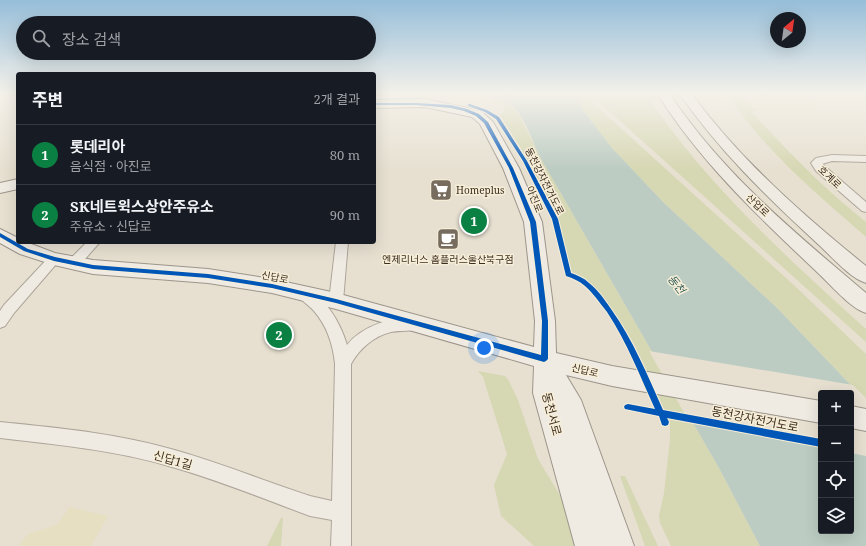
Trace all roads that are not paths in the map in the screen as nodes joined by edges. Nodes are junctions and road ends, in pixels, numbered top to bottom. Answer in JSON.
{"nodes":[{"id":1,"x":482,"y":118,"type":"edge"},
{"id":2,"x":680,"y":118,"type":"edge"},
{"id":3,"x":704,"y":118,"type":"edge"},
{"id":4,"x":866,"y":159,"type":"edge"},
{"id":5,"x":16,"y":184,"type":"edge"},
{"id":6,"x":0,"y":188,"type":"edge"},
{"id":7,"x":866,"y":208,"type":"edge"},
{"id":8,"x":0,"y":234,"type":"edge"},
{"id":9,"x":16,"y":244,"type":"edge"},
{"id":10,"x":16,"y":244,"type":"edge"},
{"id":11,"x":92,"y":244,"type":"edge"},
{"id":12,"x":342,"y":244,"type":"edge"},
{"id":13,"x":54,"y":259,"type":"junction"},
{"id":14,"x":73,"y":264,"type":"junction"},
{"id":15,"x":866,"y":276,"type":"edge"},
{"id":16,"x":302,"y":292,"type":"junction"},
{"id":17,"x":336,"y":301,"type":"junction"},
{"id":18,"x":866,"y":305,"type":"edge"},
{"id":19,"x":0,"y":322,"type":"edge"},
{"id":20,"x":423,"y":325,"type":"junction"},
{"id":21,"x":544,"y":359,"type":"junction"},
{"id":22,"x":343,"y":364,"type":"junction"},
{"id":23,"x":818,"y":411,"type":"edge"},
{"id":24,"x":854,"y":418,"type":"edge"},
{"id":25,"x":866,"y":420,"type":"edge"},
{"id":26,"x":0,"y":430,"type":"edge"},
{"id":27,"x":341,"y":512,"type":"junction"},
{"id":28,"x":341,"y":546,"type":"edge"},
{"id":29,"x":590,"y":546,"type":"edge"},
{"id":30,"x":619,"y":546,"type":"edge"}],
"edges":[{"from":1,"to":21,"type":"main road","name":"아진로"},
{"from":2,"to":18,"type":"main road","name":"산업로"},
{"from":3,"to":15,"type":"main road","name":"산업로"},
{"from":4,"to":7,"type":"street","name":"호계로"},
{"from":5,"to":6,"type":"main road"},
{"from":8,"to":9,"type":"main road","name":"신답로"},
{"from":10,"to":13,"type":"main road","name":"신답로"},
{"from":11,"to":14,"type":"street"},
{"from":12,"to":17,"type":"street"},
{"from":13,"to":14,"type":"main road","name":"신답로"},
{"from":13,"to":19,"type":"street"},
{"from":14,"to":16,"type":"main road","name":"신답로"},
{"from":16,"to":17,"type":"main road","name":"신답로"},
{"from":16,"to":22,"type":"street"},
{"from":17,"to":20,"type":"main road","name":"신답로"},
{"from":20,"to":21,"type":"main road","name":"신답로"},
{"from":20,"to":22,"type":"street"},
{"from":21,"to":23,"type":"main road","name":"신답로"},
{"from":21,"to":29,"type":"main road","name":"동천서로"},
{"from":21,"to":30,"type":"main road","name":"동천서로"},
{"from":22,"to":27,"type":"street"},
{"from":24,"to":25,"type":"main road"},
{"from":26,"to":27,"type":"street","name":"신답1길"},
{"from":27,"to":28,"type":"street"}]}
